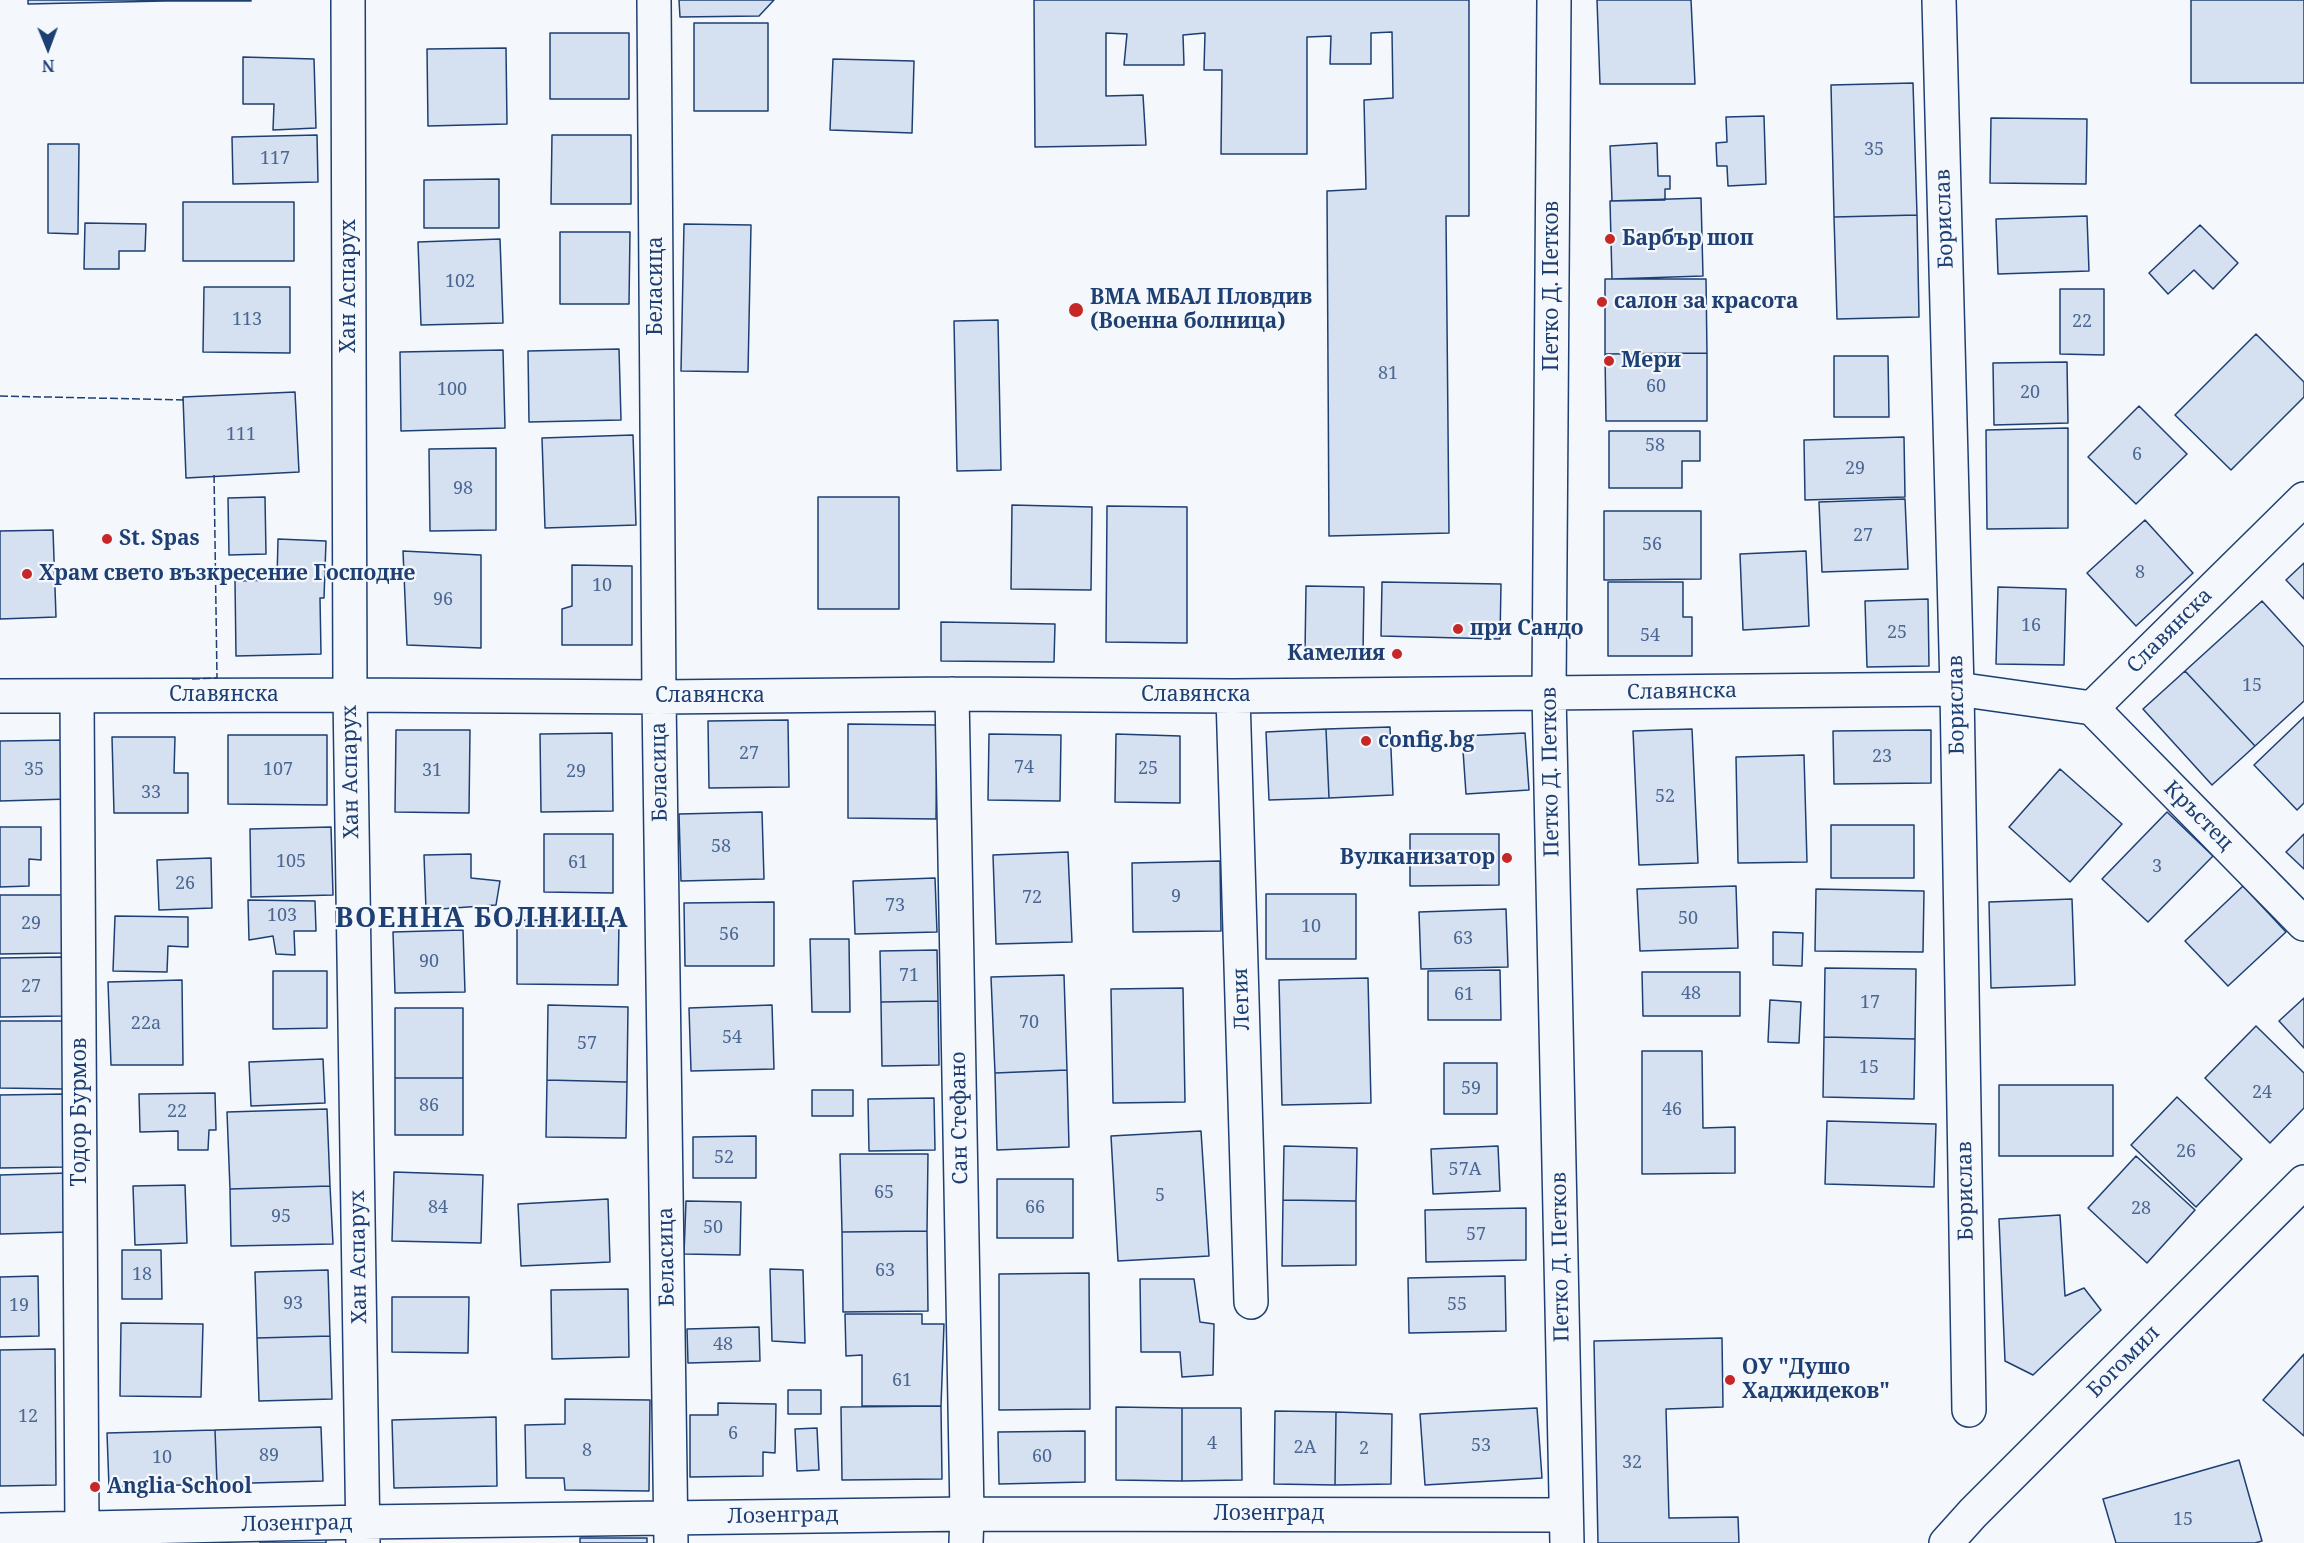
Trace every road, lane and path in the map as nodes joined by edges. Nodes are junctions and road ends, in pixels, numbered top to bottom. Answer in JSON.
{"nodes":[{"id":1,"x":348,"y":0,"type":"edge"},
{"id":2,"x":654,"y":0,"type":"edge"},
{"id":3,"x":1554,"y":0,"type":"edge"},
{"id":4,"x":1939,"y":0,"type":"edge"},
{"id":5,"x":2304,"y":499,"type":"edge"},
{"id":6,"x":1958,"y":689,"type":"junction"},
{"id":7,"x":1549,"y":693,"type":"junction"},
{"id":8,"x":952,"y":694,"type":"junction"},
{"id":9,"x":350,"y":695,"type":"junction"},
{"id":10,"x":0,"y":696,"type":"edge"},
{"id":11,"x":77,"y":696,"type":"junction"},
{"id":12,"x":1233,"y":696,"type":"junction"},
{"id":13,"x":659,"y":697,"type":"junction"},
{"id":14,"x":2092,"y":708,"type":"junction"},
{"id":15,"x":2304,"y":924,"type":"edge"},
{"id":16,"x":2304,"y":1182,"type":"edge"},
{"id":17,"x":1251,"y":1302,"type":"dead end"},
{"id":18,"x":1969,"y":1410,"type":"dead end"},
{"id":19,"x":966,"y":1528,"type":"edge"},
{"id":20,"x":82,"y":1529,"type":"junction"},
{"id":21,"x":1567,"y":1529,"type":"edge"},
{"id":22,"x":0,"y":1530,"type":"edge"},
{"id":23,"x":671,"y":1530,"type":"edge"},
{"id":24,"x":363,"y":1533,"type":"edge"},
{"id":25,"x":1946,"y":1543,"type":"edge"}],
"edges":[{"from":1,"to":9,"type":"street","name":"Хан Аспарух"},
{"from":2,"to":13,"type":"street","name":"Беласица"},
{"from":3,"to":7,"type":"street","name":"Петко Д. Петков"},
{"from":4,"to":6,"type":"street","name":"Борислав"},
{"from":5,"to":14,"type":"street","name":"Славянска"},
{"from":6,"to":7,"type":"street","name":"Славянска"},
{"from":6,"to":14,"type":"street","name":"Славянска"},
{"from":6,"to":18,"type":"street","name":"Борислав"},
{"from":7,"to":12,"type":"street","name":"Славянска"},
{"from":7,"to":21,"type":"street","name":"Петко Д. Петков"},
{"from":8,"to":12,"type":"street","name":"Славянска"},
{"from":8,"to":13,"type":"street","name":"Славянска"},
{"from":8,"to":19,"type":"street","name":"Сан Стефано"},
{"from":9,"to":11,"type":"street","name":"Славянска"},
{"from":9,"to":13,"type":"street","name":"Славянска"},
{"from":9,"to":24,"type":"street","name":"Хан Аспарух"},
{"from":10,"to":11,"type":"street","name":"Славянска"},
{"from":11,"to":20,"type":"street","name":"Тодор Бурмов"},
{"from":12,"to":17,"type":"street","name":"Легия"},
{"from":13,"to":23,"type":"street","name":"Беласица"},
{"from":14,"to":15,"type":"street","name":"Кръстец"},
{"from":16,"to":25,"type":"street","name":"Богомил"},
{"from":19,"to":21,"type":"street","name":"Лозенград"},
{"from":19,"to":23,"type":"street","name":"Лозенград"},
{"from":20,"to":22,"type":"street","name":"Лозенград"},
{"from":20,"to":24,"type":"street","name":"Лозенград"},
{"from":23,"to":24,"type":"street","name":"Лозенград"}]}
